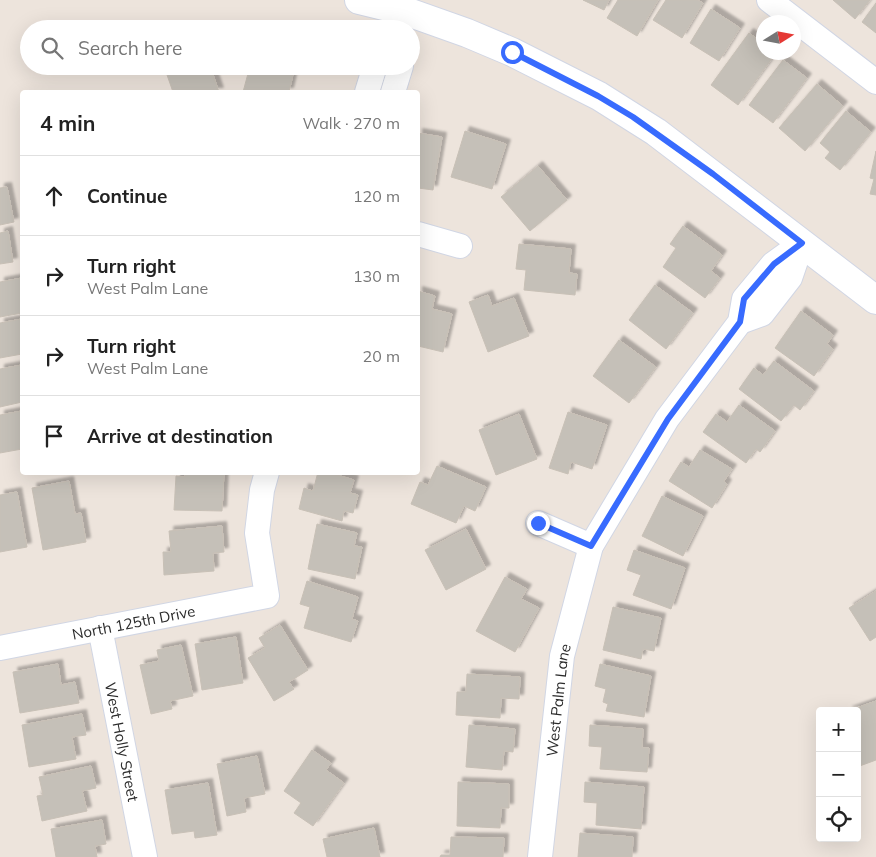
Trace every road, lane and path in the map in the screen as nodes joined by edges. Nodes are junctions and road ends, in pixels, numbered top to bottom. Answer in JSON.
{"nodes":[{"id":1,"x":359,"y":0,"type":"edge"},
{"id":2,"x":769,"y":0,"type":"edge"},
{"id":3,"x":397,"y":20,"type":"edge"},
{"id":4,"x":420,"y":26,"type":"edge"},
{"id":5,"x":372,"y":75,"type":"edge"},
{"id":6,"x":398,"y":75,"type":"edge"},
{"id":7,"x":876,"y":82,"type":"edge"},
{"id":8,"x":368,"y":90,"type":"edge"},
{"id":9,"x":394,"y":90,"type":"edge"},
{"id":10,"x":420,"y":235,"type":"edge"},
{"id":11,"x":802,"y":243,"type":"junction"},
{"id":12,"x":460,"y":246,"type":"dead end"},
{"id":13,"x":876,"y":300,"type":"edge"},
{"id":14,"x":266,"y":475,"type":"edge"},
{"id":15,"x":538,"y":523,"type":"dead end"},
{"id":16,"x":591,"y":546,"type":"junction"},
{"id":17,"x":100,"y":628,"type":"junction"},
{"id":18,"x":0,"y":648,"type":"edge"},
{"id":19,"x":144,"y":857,"type":"edge"},
{"id":20,"x":540,"y":857,"type":"edge"}],
"edges":[{"from":1,"to":3,"type":"street"},
{"from":2,"to":7,"type":"street"},
{"from":4,"to":11,"type":"street"},
{"from":5,"to":8,"type":"street"},
{"from":6,"to":9,"type":"street"},
{"from":10,"to":12,"type":"street"},
{"from":11,"to":13,"type":"street"},
{"from":11,"to":16,"type":"street","name":"West Palm Lane"},
{"from":14,"to":17,"type":"street","name":"North 125th Drive"},
{"from":15,"to":16,"type":"street"},
{"from":16,"to":20,"type":"street","name":"West Palm Lane"},
{"from":17,"to":18,"type":"street","name":"North 125th Drive"},
{"from":17,"to":19,"type":"street","name":"West Holly Street"}]}
